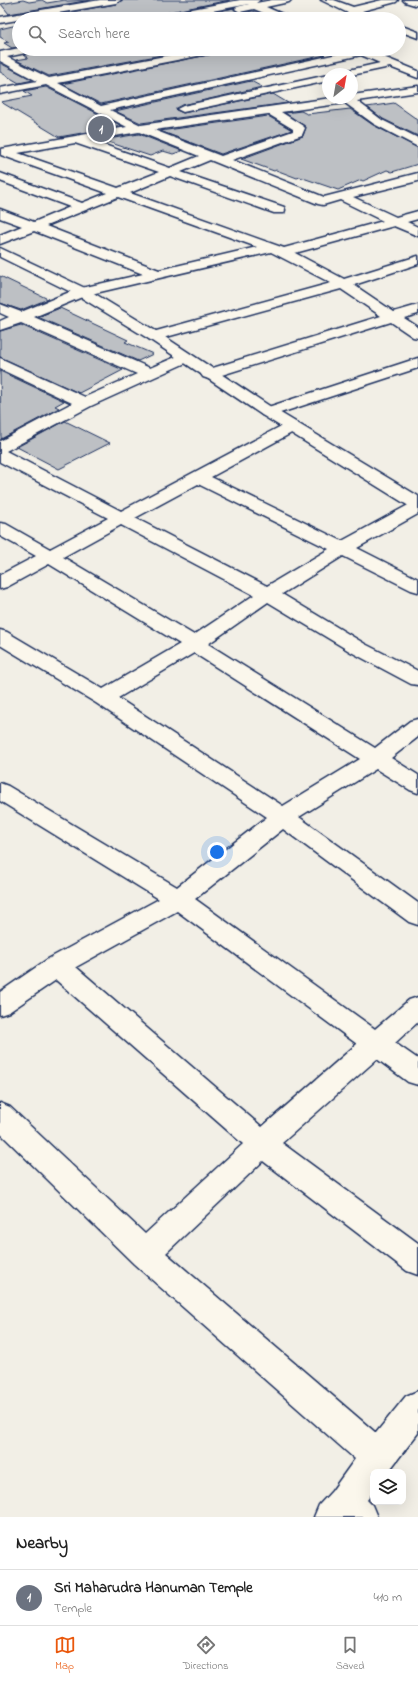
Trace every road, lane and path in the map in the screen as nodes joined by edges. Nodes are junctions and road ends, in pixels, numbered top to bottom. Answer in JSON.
{"nodes":[{"id":1,"x":116,"y":0,"type":"edge"},
{"id":2,"x":286,"y":0,"type":"edge"},
{"id":3,"x":326,"y":0,"type":"edge"},
{"id":4,"x":393,"y":0,"type":"edge"},
{"id":5,"x":408,"y":0,"type":"edge"},
{"id":6,"x":250,"y":2,"type":"edge"},
{"id":7,"x":418,"y":3,"type":"edge"},
{"id":8,"x":351,"y":11,"type":"junction"},
{"id":9,"x":46,"y":12,"type":"edge"},
{"id":10,"x":194,"y":12,"type":"edge"},
{"id":11,"x":214,"y":12,"type":"edge"},
{"id":12,"x":271,"y":12,"type":"edge"},
{"id":13,"x":354,"y":12,"type":"edge"},
{"id":14,"x":12,"y":18,"type":"edge"},
{"id":15,"x":0,"y":20,"type":"edge"},
{"id":16,"x":406,"y":31,"type":"edge"},
{"id":17,"x":418,"y":35,"type":"edge"},
{"id":18,"x":12,"y":46,"type":"edge"},
{"id":19,"x":0,"y":48,"type":"edge"},
{"id":20,"x":12,"y":53,"type":"edge"},
{"id":21,"x":0,"y":56,"type":"edge"},
{"id":22,"x":181,"y":56,"type":"edge"},
{"id":23,"x":337,"y":56,"type":"edge"},
{"id":24,"x":371,"y":56,"type":"edge"},
{"id":25,"x":391,"y":64,"type":"junction"},
{"id":26,"x":358,"y":71,"type":"edge"},
{"id":27,"x":418,"y":75,"type":"edge"},
{"id":28,"x":322,"y":79,"type":"edge"},
{"id":29,"x":47,"y":81,"type":"junction"},
{"id":30,"x":418,"y":89,"type":"edge"},
{"id":31,"x":0,"y":91,"type":"edge"},
{"id":32,"x":358,"y":97,"type":"edge"},
{"id":33,"x":322,"y":103,"type":"edge"},
{"id":34,"x":354,"y":104,"type":"edge"},
{"id":35,"x":101,"y":109,"type":"junction"},
{"id":36,"x":270,"y":110,"type":"junction"},
{"id":37,"x":170,"y":112,"type":"dead end"},
{"id":38,"x":154,"y":115,"type":"dead end"},
{"id":39,"x":124,"y":122,"type":"junction"},
{"id":40,"x":142,"y":128,"type":"junction"},
{"id":41,"x":77,"y":140,"type":"junction"},
{"id":42,"x":418,"y":143,"type":"edge"},
{"id":43,"x":3,"y":152,"type":"edge"},
{"id":44,"x":216,"y":158,"type":"junction"},
{"id":45,"x":170,"y":172,"type":"junction"},
{"id":46,"x":0,"y":177,"type":"edge"},
{"id":47,"x":418,"y":177,"type":"edge"},
{"id":48,"x":118,"y":192,"type":"junction"},
{"id":49,"x":341,"y":196,"type":"junction"},
{"id":50,"x":81,"y":207,"type":"junction"},
{"id":51,"x":279,"y":210,"type":"dead end"},
{"id":52,"x":0,"y":213,"type":"edge"},
{"id":53,"x":418,"y":215,"type":"edge"},
{"id":54,"x":395,"y":221,"type":"junction"},
{"id":55,"x":34,"y":227,"type":"junction"},
{"id":56,"x":418,"y":232,"type":"edge"},
{"id":57,"x":0,"y":240,"type":"edge"},
{"id":58,"x":277,"y":250,"type":"junction"},
{"id":59,"x":0,"y":252,"type":"edge"},
{"id":60,"x":418,"y":260,"type":"edge"},
{"id":61,"x":159,"y":275,"type":"junction"},
{"id":62,"x":343,"y":284,"type":"junction"},
{"id":63,"x":82,"y":292,"type":"junction"},
{"id":64,"x":0,"y":308,"type":"edge"},
{"id":65,"x":418,"y":309,"type":"edge"},
{"id":66,"x":20,"y":317,"type":"junction"},
{"id":67,"x":392,"y":317,"type":"junction"},
{"id":68,"x":0,"y":326,"type":"edge"},
{"id":69,"x":418,"y":334,"type":"edge"},
{"id":70,"x":154,"y":336,"type":"junction"},
{"id":71,"x":185,"y":358,"type":"junction"},
{"id":72,"x":0,"y":363,"type":"edge"},
{"id":73,"x":418,"y":363,"type":"edge"},
{"id":74,"x":151,"y":374,"type":"junction"},
{"id":75,"x":209,"y":374,"type":"junction"},
{"id":76,"x":85,"y":403,"type":"junction"},
{"id":77,"x":268,"y":412,"type":"junction"},
{"id":78,"x":291,"y":427,"type":"junction"},
{"id":79,"x":0,"y":448,"type":"edge"},
{"id":80,"x":0,"y":455,"type":"edge"},
{"id":81,"x":198,"y":476,"type":"junction"},
{"id":82,"x":418,"y":504,"type":"edge"},
{"id":83,"x":418,"y":507,"type":"edge"},
{"id":84,"x":122,"y":518,"type":"junction"},
{"id":85,"x":0,"y":528,"type":"edge"},
{"id":86,"x":344,"y":548,"type":"junction"},
{"id":87,"x":51,"y":557,"type":"junction"},
{"id":88,"x":0,"y":583,"type":"edge"},
{"id":89,"x":418,"y":586,"type":"edge"},
{"id":90,"x":268,"y":594,"type":"junction"},
{"id":91,"x":0,"y":636,"type":"edge"},
{"id":92,"x":194,"y":644,"type":"junction"},
{"id":93,"x":418,"y":679,"type":"edge"},
{"id":94,"x":103,"y":698,"type":"junction"},
{"id":95,"x":418,"y":726,"type":"edge"},
{"id":96,"x":376,"y":759,"type":"junction"},
{"id":97,"x":418,"y":785,"type":"edge"},
{"id":98,"x":0,"y":791,"type":"edge"},
{"id":99,"x":283,"y":817,"type":"junction"},
{"id":100,"x":178,"y":899,"type":"junction"},
{"id":101,"x":418,"y":916,"type":"edge"},
{"id":102,"x":57,"y":966,"type":"junction"},
{"id":103,"x":0,"y":1005,"type":"edge"},
{"id":104,"x":418,"y":1007,"type":"edge"},
{"id":105,"x":377,"y":1045,"type":"junction"},
{"id":106,"x":418,"y":1074,"type":"edge"},
{"id":107,"x":0,"y":1115,"type":"edge"},
{"id":108,"x":262,"y":1144,"type":"junction"},
{"id":109,"x":144,"y":1254,"type":"junction"},
{"id":110,"x":418,"y":1261,"type":"edge"},
{"id":111,"x":418,"y":1407,"type":"edge"},
{"id":112,"x":378,"y":1457,"type":"junction"},
{"id":113,"x":345,"y":1512,"type":"edge"}],
"edges":[{"from":1,"to":9,"type":"street"},
{"from":2,"to":6,"type":"street"},
{"from":3,"to":8,"type":"street"},
{"from":4,"to":8,"type":"street"},
{"from":5,"to":7,"type":"street"},
{"from":6,"to":10,"type":"street"},
{"from":6,"to":11,"type":"street"},
{"from":6,"to":12,"type":"street"},
{"from":8,"to":13,"type":"street"},
{"from":14,"to":15,"type":"street"},
{"from":16,"to":17,"type":"street"},
{"from":18,"to":19,"type":"street"},
{"from":20,"to":21,"type":"street"},
{"from":21,"to":29,"type":"street"},
{"from":22,"to":29,"type":"street"},
{"from":23,"to":35,"type":"street"},
{"from":24,"to":25,"type":"street"},
{"from":25,"to":26,"type":"street"},
{"from":25,"to":27,"type":"street"},
{"from":28,"to":37,"type":"street"},
{"from":29,"to":31,"type":"street"},
{"from":29,"to":35,"type":"street"},
{"from":30,"to":32,"type":"street"},
{"from":33,"to":36,"type":"street"},
{"from":34,"to":42,"type":"street"},
{"from":35,"to":39,"type":"street"},
{"from":36,"to":40,"type":"street"},
{"from":36,"to":44,"type":"street"},
{"from":38,"to":39,"type":"street"},
{"from":39,"to":40,"type":"street"},
{"from":40,"to":41,"type":"street"},
{"from":40,"to":44,"type":"street"},
{"from":41,"to":43,"type":"street"},
{"from":41,"to":45,"type":"street"},
{"from":43,"to":48,"type":"street"},
{"from":44,"to":45,"type":"street"},
{"from":44,"to":49,"type":"street"},
{"from":45,"to":48,"type":"street"},
{"from":45,"to":51,"type":"street"},
{"from":46,"to":50,"type":"street"},
{"from":47,"to":49,"type":"street"},
{"from":48,"to":50,"type":"street"},
{"from":48,"to":58,"type":"street"},
{"from":49,"to":54,"type":"street"},
{"from":50,"to":55,"type":"street"},
{"from":52,"to":55,"type":"street"},
{"from":53,"to":54,"type":"street"},
{"from":54,"to":56,"type":"street"},
{"from":54,"to":58,"type":"street"},
{"from":55,"to":57,"type":"street"},
{"from":55,"to":61,"type":"street"},
{"from":58,"to":61,"type":"street"},
{"from":58,"to":62,"type":"street"},
{"from":59,"to":63,"type":"street"},
{"from":60,"to":62,"type":"street"},
{"from":61,"to":63,"type":"street"},
{"from":62,"to":67,"type":"street"},
{"from":62,"to":70,"type":"street"},
{"from":63,"to":66,"type":"street"},
{"from":63,"to":70,"type":"street"},
{"from":64,"to":66,"type":"street"},
{"from":65,"to":67,"type":"street"},
{"from":66,"to":68,"type":"street"},
{"from":66,"to":74,"type":"street"},
{"from":67,"to":69,"type":"street"},
{"from":67,"to":75,"type":"street"},
{"from":70,"to":71,"type":"street"},
{"from":71,"to":74,"type":"street"},
{"from":71,"to":75,"type":"street"},
{"from":72,"to":76,"type":"street"},
{"from":73,"to":77,"type":"street"},
{"from":74,"to":76,"type":"street"},
{"from":75,"to":77,"type":"street"},
{"from":76,"to":79,"type":"street"},
{"from":77,"to":78,"type":"street"},
{"from":78,"to":81,"type":"street"},
{"from":78,"to":82,"type":"street"},
{"from":80,"to":84,"type":"street"},
{"from":81,"to":84,"type":"street"},
{"from":81,"to":86,"type":"street"},
{"from":83,"to":86,"type":"street"},
{"from":84,"to":87,"type":"street"},
{"from":84,"to":90,"type":"street"},
{"from":85,"to":87,"type":"street"},
{"from":86,"to":89,"type":"street"},
{"from":86,"to":90,"type":"street"},
{"from":87,"to":88,"type":"street"},
{"from":87,"to":92,"type":"street"},
{"from":90,"to":92,"type":"street"},
{"from":90,"to":93,"type":"street"},
{"from":91,"to":94,"type":"street"},
{"from":92,"to":94,"type":"street"},
{"from":92,"to":96,"type":"street"},
{"from":94,"to":99,"type":"street"},
{"from":95,"to":96,"type":"street"},
{"from":96,"to":97,"type":"street"},
{"from":96,"to":99,"type":"street"},
{"from":98,"to":100,"type":"street"},
{"from":99,"to":100,"type":"street"},
{"from":99,"to":101,"type":"street"},
{"from":100,"to":102,"type":"street"},
{"from":100,"to":105,"type":"street"},
{"from":102,"to":103,"type":"street"},
{"from":102,"to":108,"type":"street"},
{"from":104,"to":105,"type":"street"},
{"from":105,"to":106,"type":"street"},
{"from":105,"to":108,"type":"street"},
{"from":107,"to":109,"type":"street"},
{"from":108,"to":109,"type":"street"},
{"from":108,"to":110,"type":"street"},
{"from":109,"to":112,"type":"street"},
{"from":111,"to":112,"type":"street"},
{"from":112,"to":113,"type":"street"}]}
